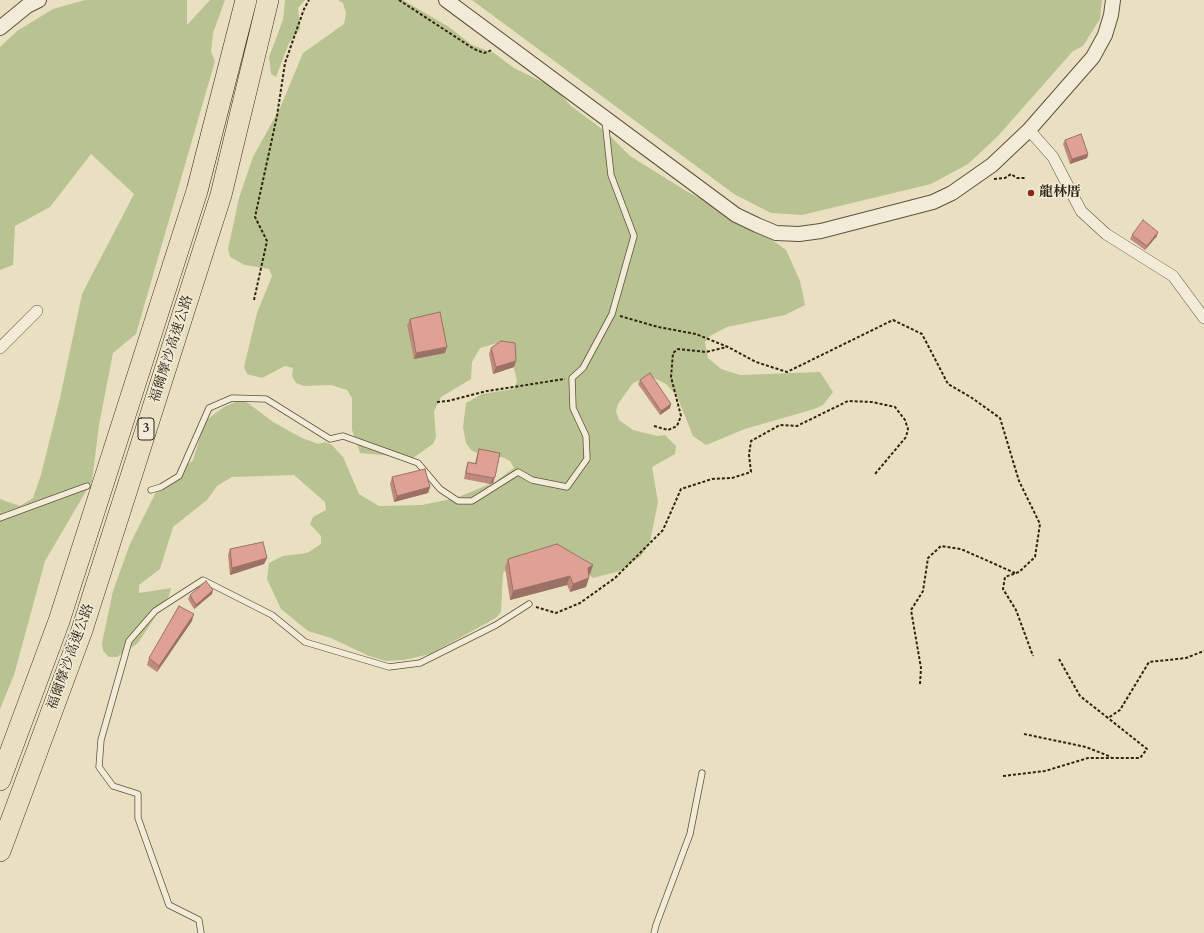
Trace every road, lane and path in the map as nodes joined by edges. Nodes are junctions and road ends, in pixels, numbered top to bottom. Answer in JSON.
{"nodes":[{"id":1,"x":38,"y":0,"type":"edge"},
{"id":2,"x":246,"y":0,"type":"edge"},
{"id":3,"x":268,"y":0,"type":"edge"},
{"id":4,"x":308,"y":0,"type":"edge"},
{"id":5,"x":399,"y":0,"type":"edge"},
{"id":6,"x":446,"y":0,"type":"edge"},
{"id":7,"x":1113,"y":0,"type":"edge"},
{"id":8,"x":0,"y":28,"type":"edge"},
{"id":9,"x":507,"y":44,"type":"junction"},
{"id":10,"x":604,"y":117,"type":"junction"},
{"id":11,"x":1029,"y":130,"type":"junction"},
{"id":12,"x":1026,"y":178,"type":"dead end"},
{"id":13,"x":988,"y":182,"type":"dead end"},
{"id":14,"x":254,"y":300,"type":"dead end"},
{"id":15,"x":38,"y":311,"type":"dead end"},
{"id":16,"x":612,"y":314,"type":"junction"},
{"id":17,"x":1204,"y":318,"type":"edge"},
{"id":18,"x":728,"y":347,"type":"junction"},
{"id":19,"x":0,"y":348,"type":"edge"},
{"id":20,"x":572,"y":378,"type":"junction"},
{"id":21,"x":437,"y":402,"type":"dead end"},
{"id":22,"x":654,"y":426,"type":"dead end"},
{"id":23,"x":876,"y":474,"type":"dead end"},
{"id":24,"x":86,"y":486,"type":"dead end"},
{"id":25,"x":150,"y":490,"type":"dead end"},
{"id":26,"x":0,"y":518,"type":"edge"},
{"id":27,"x":1015,"y":573,"type":"junction"},
{"id":28,"x":529,"y":604,"type":"joint"},
{"id":29,"x":1204,"y":651,"type":"edge"},
{"id":30,"x":1033,"y":656,"type":"dead end"},
{"id":31,"x":1059,"y":659,"type":"dead end"},
{"id":32,"x":920,"y":684,"type":"dead end"},
{"id":33,"x":1108,"y":718,"type":"junction"},
{"id":34,"x":1024,"y":734,"type":"dead end"},
{"id":35,"x":1112,"y":758,"type":"junction"},
{"id":36,"x":702,"y":773,"type":"dead end"},
{"id":37,"x":1003,"y":776,"type":"dead end"},
{"id":38,"x":0,"y":780,"type":"edge"},
{"id":39,"x":0,"y":851,"type":"edge"},
{"id":40,"x":201,"y":933,"type":"edge"},
{"id":41,"x":654,"y":933,"type":"edge"}],
"edges":[{"from":1,"to":8,"type":"street"},
{"from":2,"to":38,"type":"highway","name":"福爾摩沙高速公路","number":"3"},
{"from":3,"to":39,"type":"highway","name":"福爾摩沙高速公路","number":"3"},
{"from":4,"to":14,"type":"path"},
{"from":5,"to":9,"type":"path"},
{"from":6,"to":9,"type":"street"},
{"from":7,"to":11,"type":"street"},
{"from":9,"to":10,"type":"street"},
{"from":10,"to":11,"type":"street"},
{"from":10,"to":16,"type":"lane"},
{"from":11,"to":17,"type":"street"},
{"from":12,"to":13,"type":"path"},
{"from":15,"to":19,"type":"street"},
{"from":16,"to":18,"type":"path"},
{"from":16,"to":20,"type":"lane"},
{"from":18,"to":22,"type":"path"},
{"from":18,"to":27,"type":"path"},
{"from":20,"to":21,"type":"path"},
{"from":20,"to":25,"type":"lane"},
{"from":23,"to":28,"type":"path"},
{"from":24,"to":26,"type":"lane"},
{"from":27,"to":30,"type":"path"},
{"from":27,"to":32,"type":"path"},
{"from":28,"to":40,"type":"lane"},
{"from":29,"to":33,"type":"path"},
{"from":31,"to":33,"type":"path"},
{"from":33,"to":35,"type":"path"},
{"from":34,"to":35,"type":"path"},
{"from":35,"to":37,"type":"path"},
{"from":36,"to":41,"type":"lane"}]}
